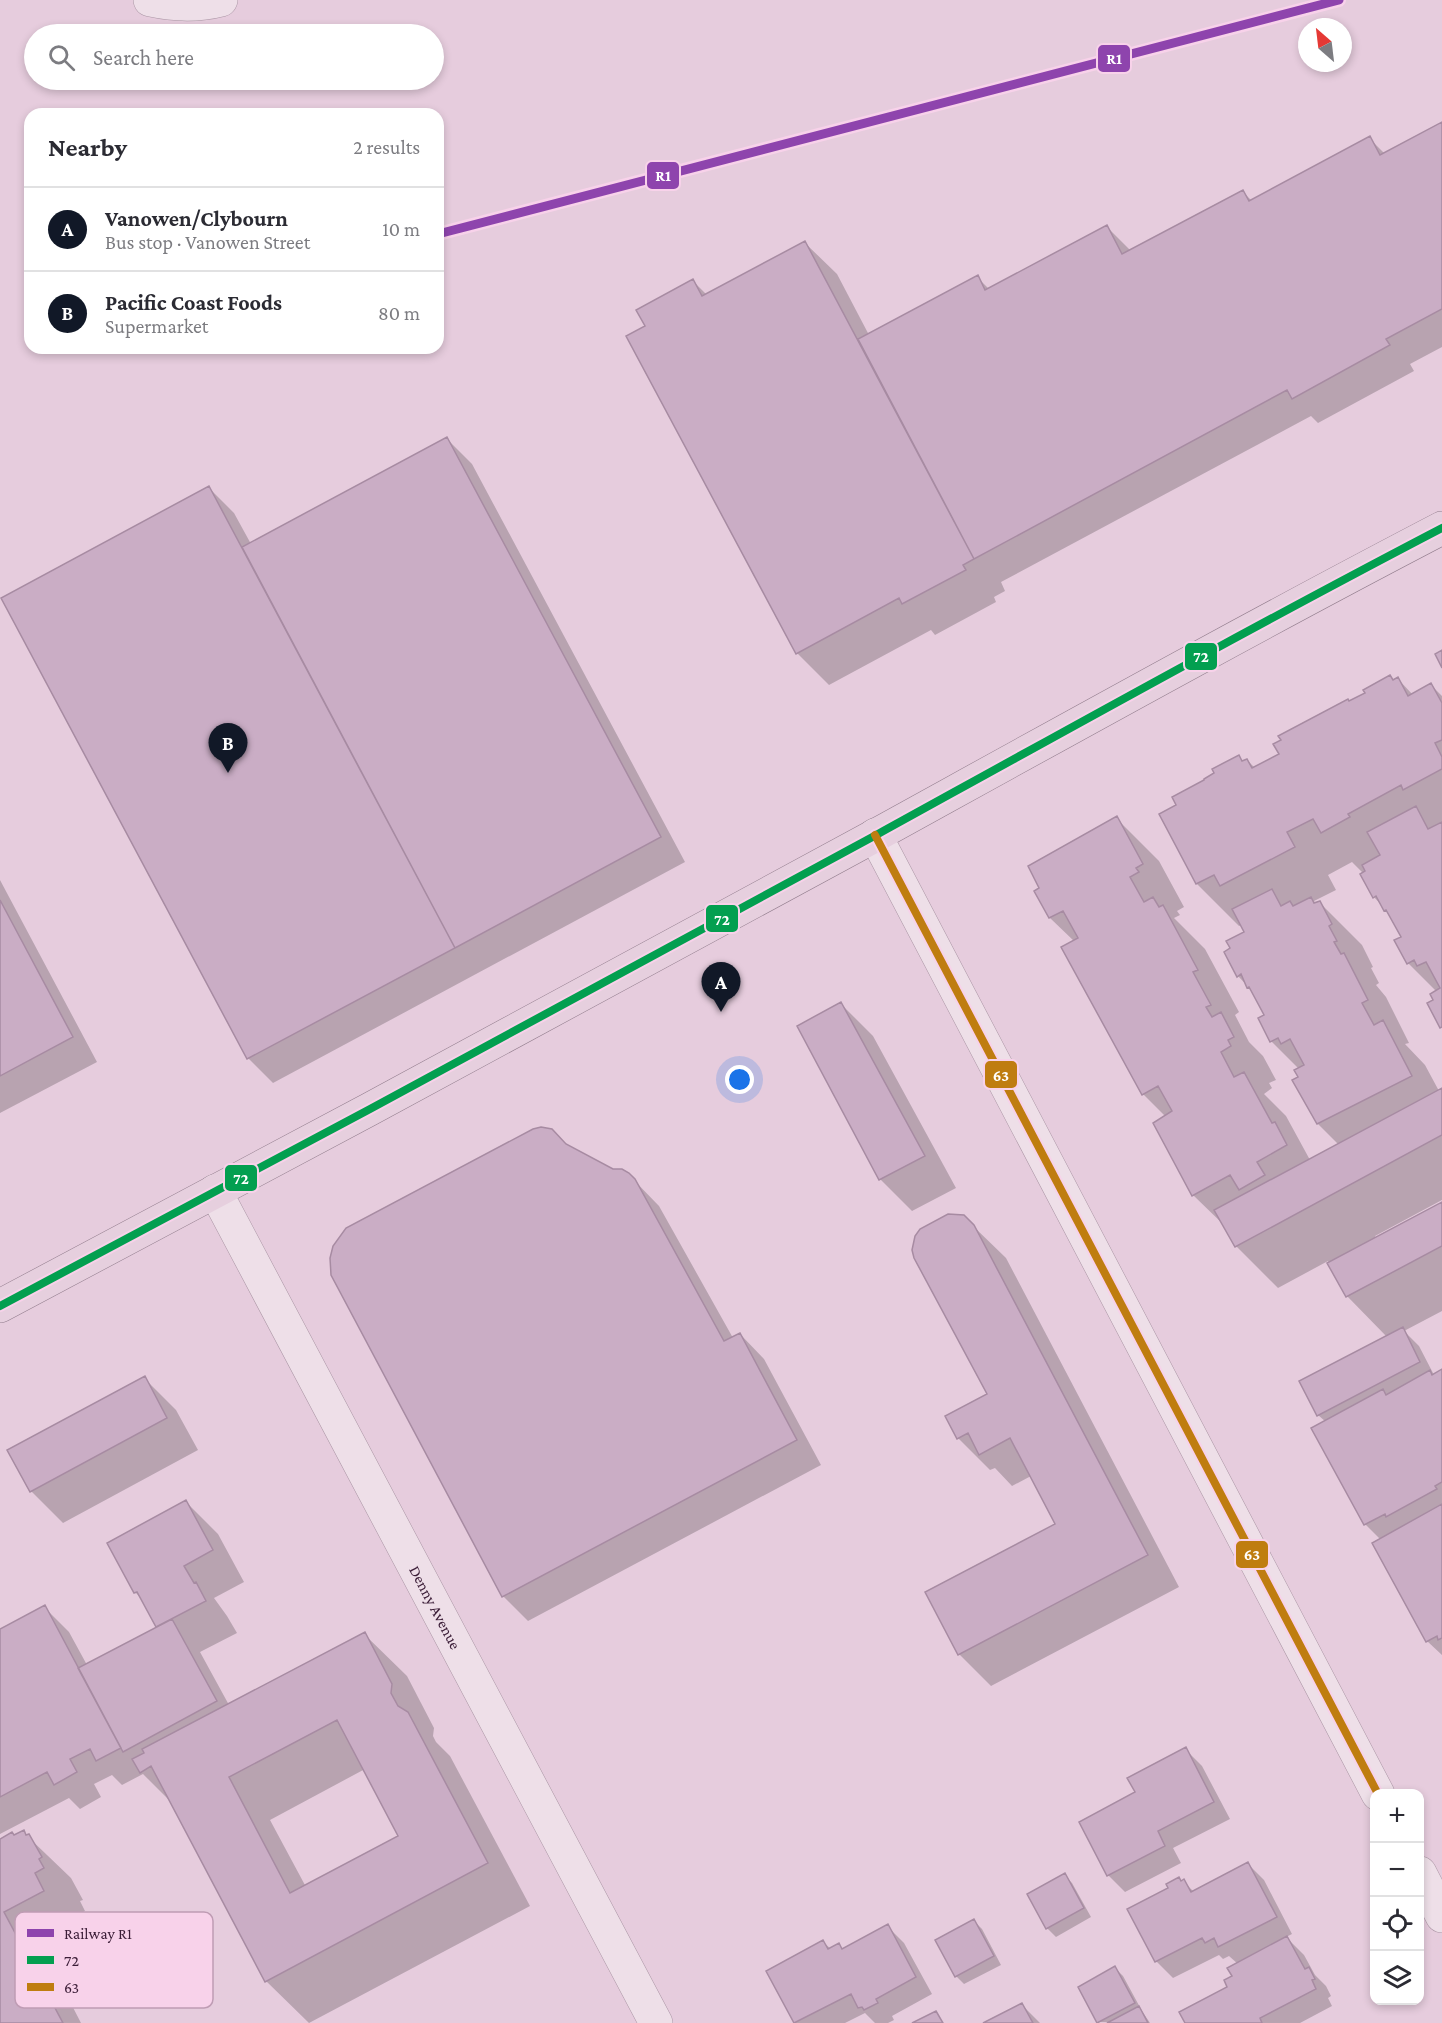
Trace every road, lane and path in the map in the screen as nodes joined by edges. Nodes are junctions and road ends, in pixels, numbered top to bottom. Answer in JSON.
{"nodes":[{"id":1,"x":150,"y":0,"type":"edge"},
{"id":2,"x":220,"y":0,"type":"edge"},
{"id":3,"x":1442,"y":528,"type":"edge"},
{"id":4,"x":875,"y":835,"type":"junction"},
{"id":5,"x":215,"y":1191,"type":"junction"},
{"id":6,"x":0,"y":1306,"type":"edge"},
{"id":7,"x":1375,"y":1789,"type":"edge"},
{"id":8,"x":1424,"y":1882,"type":"edge"},
{"id":9,"x":1442,"y":1916,"type":"edge"},
{"id":10,"x":656,"y":2023,"type":"edge"}],
"edges":[{"from":1,"to":2,"type":"street"},
{"from":3,"to":4,"type":"main road"},
{"from":4,"to":5,"type":"main road"},
{"from":4,"to":7,"type":"street"},
{"from":5,"to":6,"type":"main road"},
{"from":5,"to":10,"type":"street","name":"Denny Avenue"},
{"from":8,"to":9,"type":"street"}]}
